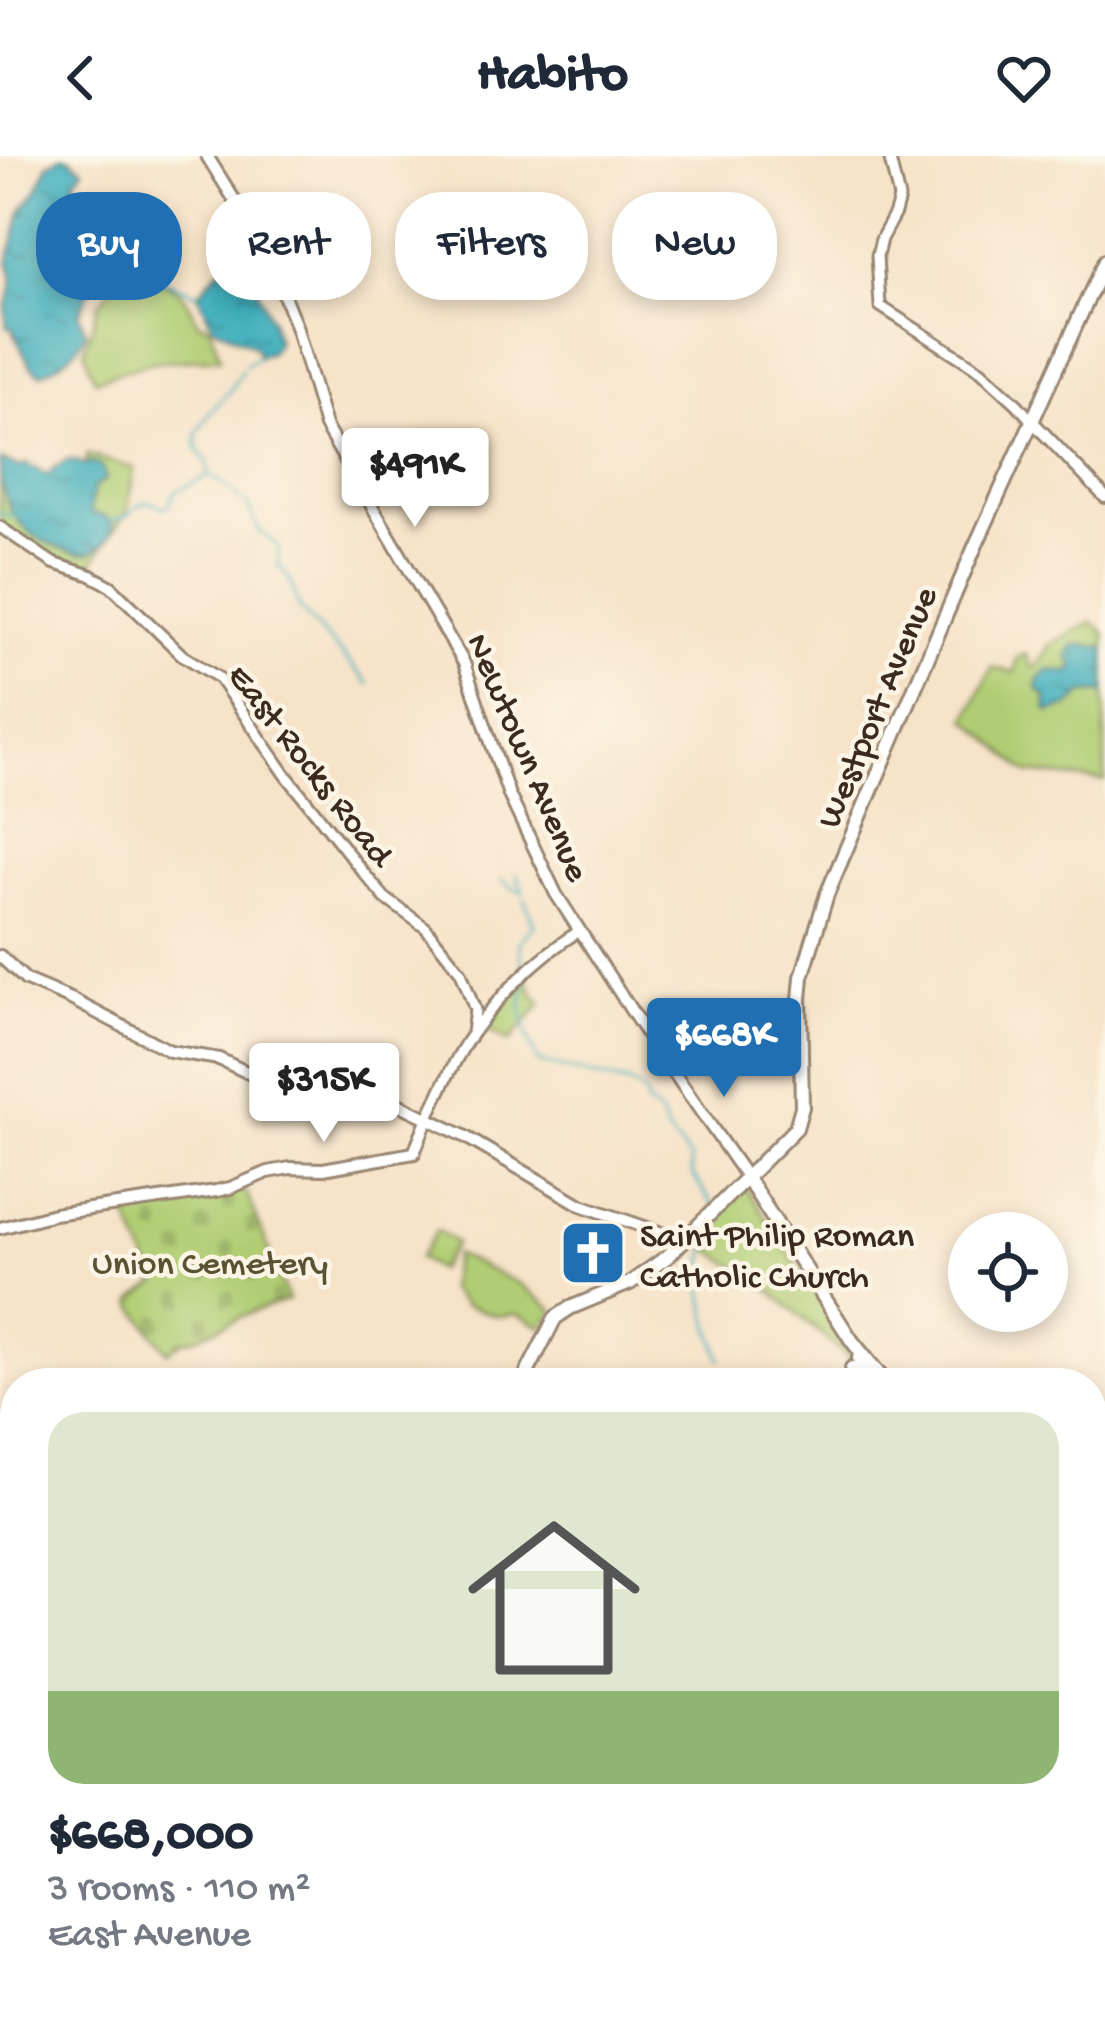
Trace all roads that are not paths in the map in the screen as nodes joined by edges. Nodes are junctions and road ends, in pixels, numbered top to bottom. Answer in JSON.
{"nodes":[{"id":1,"x":207,"y":156,"type":"edge"},
{"id":2,"x":889,"y":156,"type":"edge"},
{"id":3,"x":1105,"y":261,"type":"edge"},
{"id":4,"x":1031,"y":420,"type":"junction"},
{"id":5,"x":1105,"y":497,"type":"edge"},
{"id":6,"x":0,"y":527,"type":"edge"},
{"id":7,"x":579,"y":931,"type":"junction"},
{"id":8,"x":0,"y":956,"type":"edge"},
{"id":9,"x":472,"y":1033,"type":"junction"},
{"id":10,"x":428,"y":1117,"type":"junction"},
{"id":11,"x":748,"y":1178,"type":"junction"},
{"id":12,"x":0,"y":1228,"type":"edge"},
{"id":13,"x":685,"y":1241,"type":"junction"},
{"id":14,"x":853,"y":1341,"type":"junction"},
{"id":15,"x":866,"y":1357,"type":"junction"},
{"id":16,"x":530,"y":1368,"type":"edge"},
{"id":17,"x":866,"y":1368,"type":"edge"},
{"id":18,"x":869,"y":1368,"type":"edge"},
{"id":19,"x":874,"y":1368,"type":"edge"}],
"edges":[{"from":1,"to":7,"type":"main road","name":"Newtown Avenue"},
{"from":2,"to":4,"type":"street"},
{"from":3,"to":4,"type":"main road","name":"Westport Avenue"},
{"from":4,"to":5,"type":"main road"},
{"from":4,"to":11,"type":"main road","name":"Westport Avenue"},
{"from":6,"to":9,"type":"street","name":"East Rocks Road"},
{"from":7,"to":9,"type":"street"},
{"from":7,"to":11,"type":"main road","name":"Newtown Avenue"},
{"from":8,"to":10,"type":"main road"},
{"from":9,"to":10,"type":"street"},
{"from":10,"to":12,"type":"main road"},
{"from":10,"to":13,"type":"main road"},
{"from":11,"to":13,"type":"main road","name":"Westport Avenue"},
{"from":11,"to":14,"type":"main road"},
{"from":13,"to":16,"type":"main road","name":"Westport Avenue"},
{"from":14,"to":15,"type":"main road"},
{"from":14,"to":17,"type":"main road"},
{"from":15,"to":18,"type":"main road"},
{"from":15,"to":19,"type":"main road"}]}
